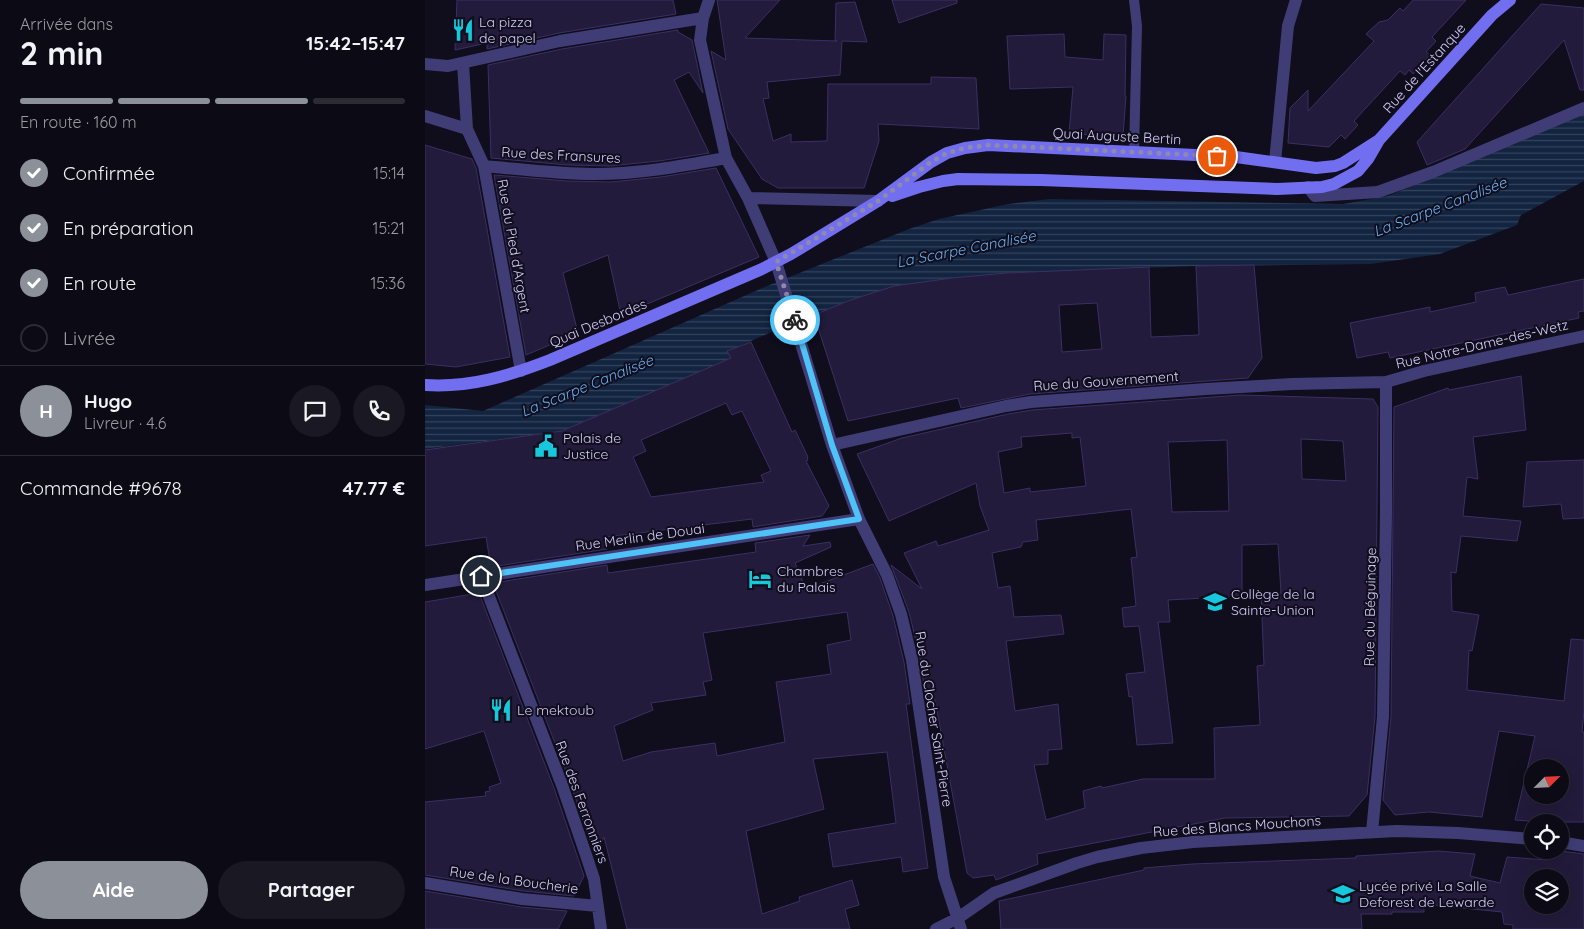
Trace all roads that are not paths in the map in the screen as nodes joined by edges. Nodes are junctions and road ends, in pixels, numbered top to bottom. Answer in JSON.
{"nodes":[{"id":1,"x":709,"y":0,"type":"edge"},
{"id":2,"x":1134,"y":0,"type":"edge"},
{"id":3,"x":1296,"y":0,"type":"edge"},
{"id":4,"x":1500,"y":0,"type":"edge"},
{"id":5,"x":1510,"y":0,"type":"edge"},
{"id":6,"x":1492,"y":15,"type":"junction"},
{"id":7,"x":703,"y":18,"type":"junction"},
{"id":8,"x":463,"y":63,"type":"junction"},
{"id":9,"x":425,"y":64,"type":"edge"},
{"id":10,"x":1584,"y":108,"type":"edge"},
{"id":11,"x":425,"y":116,"type":"edge"},
{"id":12,"x":467,"y":128,"type":"junction"},
{"id":13,"x":1379,"y":140,"type":"junction"},
{"id":14,"x":1134,"y":152,"type":"junction"},
{"id":15,"x":726,"y":158,"type":"junction"},
{"id":16,"x":1275,"y":162,"type":"junction"},
{"id":17,"x":484,"y":166,"type":"junction"},
{"id":18,"x":1308,"y":188,"type":"junction"},
{"id":19,"x":749,"y":198,"type":"junction"},
{"id":20,"x":878,"y":201,"type":"junction"},
{"id":21,"x":778,"y":267,"type":"junction"},
{"id":22,"x":1584,"y":336,"type":"edge"},
{"id":23,"x":521,"y":371,"type":"junction"},
{"id":24,"x":1386,"y":382,"type":"junction"},
{"id":25,"x":425,"y":385,"type":"edge"},
{"id":26,"x":832,"y":445,"type":"junction"},
{"id":27,"x":859,"y":519,"type":"junction"},
{"id":28,"x":481,"y":576,"type":"junction"},
{"id":29,"x":425,"y":585,"type":"edge"},
{"id":30,"x":1372,"y":832,"type":"junction"},
{"id":31,"x":1524,"y":838,"type":"edge"},
{"id":32,"x":1569,"y":844,"type":"edge"},
{"id":33,"x":1584,"y":846,"type":"edge"},
{"id":34,"x":425,"y":883,"type":"edge"},
{"id":35,"x":598,"y":906,"type":"junction"},
{"id":36,"x":959,"y":923,"type":"edge"},
{"id":37,"x":601,"y":929,"type":"edge"},
{"id":38,"x":937,"y":929,"type":"edge"}],
"edges":[{"from":1,"to":7,"type":"street","name":"Rue du Clocher Saint-Pierre"},
{"from":2,"to":14,"type":"lane"},
{"from":3,"to":16,"type":"street"},
{"from":4,"to":6,"type":"street","name":"Rue de l'Estanque"},
{"from":5,"to":6,"type":"street","name":"Rue de l'Estanque"},
{"from":6,"to":13,"type":"street","name":"Rue de l'Estanque"},
{"from":7,"to":8,"type":"street"},
{"from":7,"to":15,"type":"street","name":"Rue du Clocher Saint-Pierre"},
{"from":8,"to":9,"type":"street"},
{"from":8,"to":12,"type":"street"},
{"from":10,"to":18,"type":"street"},
{"from":11,"to":12,"type":"street"},
{"from":12,"to":17,"type":"street","name":"Rue du Pied d'Argent"},
{"from":13,"to":16,"type":"street","name":"Quai Auguste Bertin"},
{"from":13,"to":18,"type":"street","name":"Quai Auguste Bertin"},
{"from":14,"to":16,"type":"street","name":"Quai Auguste Bertin"},
{"from":14,"to":20,"type":"street","name":"Quai Auguste Bertin"},
{"from":15,"to":17,"type":"street","name":"Rue des Fransures"},
{"from":15,"to":19,"type":"street","name":"Rue du Clocher Saint-Pierre"},
{"from":17,"to":23,"type":"street","name":"Rue du Pied d'Argent"},
{"from":18,"to":20,"type":"street","name":"Quai Auguste Bertin"},
{"from":19,"to":20,"type":"street","name":"Quai Auguste Bertin"},
{"from":19,"to":21,"type":"street","name":"Rue du Clocher Saint-Pierre"},
{"from":20,"to":21,"type":"street","name":"Quai Auguste Bertin"},
{"from":21,"to":23,"type":"street","name":"Quai Desbordes"},
{"from":21,"to":26,"type":"street","name":"Rue du Clocher Saint-Pierre"},
{"from":22,"to":24,"type":"street","name":"Rue Notre-Dame-des-Wetz"},
{"from":23,"to":25,"type":"street","name":"Quai Desbordes"},
{"from":24,"to":26,"type":"street","name":"Rue du Gouvernement"},
{"from":24,"to":30,"type":"street","name":"Rue du Béguinage"},
{"from":26,"to":27,"type":"street","name":"Rue du Clocher Saint-Pierre"},
{"from":27,"to":28,"type":"street","name":"Rue Merlin de Douai"},
{"from":27,"to":36,"type":"street","name":"Rue du Clocher Saint-Pierre"},
{"from":28,"to":29,"type":"street","name":"Rue Merlin de Douai"},
{"from":28,"to":35,"type":"street","name":"Rue des Ferronniers"},
{"from":30,"to":31,"type":"street","name":"Rue des Blancs Mouchons"},
{"from":30,"to":36,"type":"street","name":"Rue des Blancs Mouchons"},
{"from":32,"to":33,"type":"street"},
{"from":34,"to":35,"type":"street","name":"Rue de la Boucherie"},
{"from":35,"to":37,"type":"street","name":"Rue des Ferronniers"},
{"from":36,"to":38,"type":"street","name":"Rue des Blancs Mouchons"}]}
